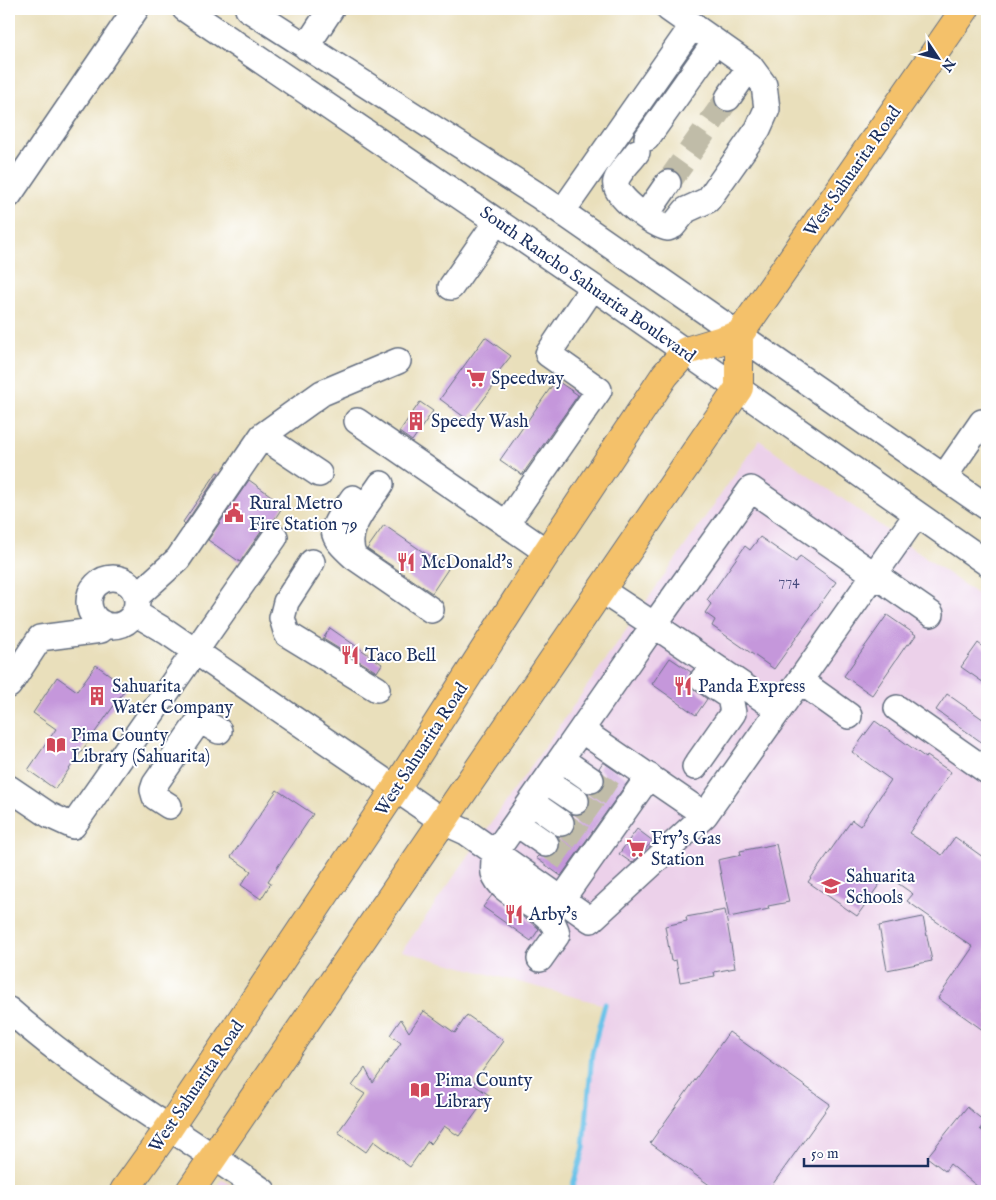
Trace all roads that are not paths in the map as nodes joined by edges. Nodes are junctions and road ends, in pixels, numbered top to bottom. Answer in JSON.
{"nodes":[{"id":1,"x":136,"y":9,"type":"edge"},
{"id":2,"x":185,"y":9,"type":"edge"},
{"id":3,"x":248,"y":9,"type":"edge"},
{"id":4,"x":331,"y":9,"type":"edge"},
{"id":5,"x":669,"y":9,"type":"edge"},
{"id":6,"x":965,"y":9,"type":"edge"},
{"id":7,"x":693,"y":25,"type":"junction"},
{"id":8,"x":715,"y":42,"type":"junction"},
{"id":9,"x":306,"y":47,"type":"junction"},
{"id":10,"x":750,"y":66,"type":"junction"},
{"id":11,"x":728,"y":98,"type":"tunnel mouth"},
{"id":12,"x":668,"y":183,"type":"tunnel mouth"},
{"id":13,"x":9,"y":195,"type":"edge"},
{"id":14,"x":562,"y":212,"type":"junction"},
{"id":15,"x":646,"y":215,"type":"junction"},
{"id":16,"x":497,"y":221,"type":"junction"},
{"id":17,"x":451,"y":286,"type":"dead end"},
{"id":18,"x":593,"y":287,"type":"junction"},
{"id":19,"x":739,"y":335,"type":"junction"},
{"id":20,"x":686,"y":351,"type":"junction"},
{"id":21,"x":398,"y":362,"type":"dead end"},
{"id":22,"x":740,"y":388,"type":"junction"},
{"id":23,"x":356,"y":421,"type":"dead end"},
{"id":24,"x":987,"y":426,"type":"edge"},
{"id":25,"x":262,"y":436,"type":"junction"},
{"id":26,"x":954,"y":462,"type":"junction"},
{"id":27,"x":320,"y":474,"type":"dead end"},
{"id":28,"x":374,"y":480,"type":"dead end"},
{"id":29,"x":987,"y":506,"type":"edge"},
{"id":30,"x":917,"y":514,"type":"junction"},
{"id":31,"x":506,"y":524,"type":"junction"},
{"id":32,"x":275,"y":537,"type":"dead end"},
{"id":33,"x":548,"y":552,"type":"junction"},
{"id":34,"x":312,"y":562,"type":"dead end"},
{"id":35,"x":987,"y":563,"type":"edge"},
{"id":36,"x":874,"y":574,"type":"junction"},
{"id":37,"x":601,"y":590,"type":"junction"},
{"id":38,"x":136,"y":604,"type":"junction"},
{"id":39,"x":432,"y":610,"type":"dead end"},
{"id":40,"x":931,"y":614,"type":"dead end"},
{"id":41,"x":102,"y":623,"type":"junction"},
{"id":42,"x":650,"y":632,"type":"junction"},
{"id":43,"x":194,"y":651,"type":"junction"},
{"id":44,"x":800,"y":681,"type":"junction"},
{"id":45,"x":9,"y":685,"type":"edge"},
{"id":46,"x":377,"y":689,"type":"dead end"},
{"id":47,"x":897,"y":708,"type":"dead end"},
{"id":48,"x":780,"y":710,"type":"junction"},
{"id":49,"x":849,"y":716,"type":"dead end"},
{"id":50,"x":582,"y":730,"type":"junction"},
{"id":51,"x":219,"y":731,"type":"dead end"},
{"id":52,"x":561,"y":759,"type":"junction"},
{"id":53,"x":695,"y":768,"type":"dead end"},
{"id":54,"x":987,"y":772,"type":"edge"},
{"id":55,"x":649,"y":776,"type":"junction"},
{"id":56,"x":591,"y":780,"type":"tunnel mouth"},
{"id":57,"x":546,"y":781,"type":"junction"},
{"id":58,"x":9,"y":788,"type":"edge"},
{"id":59,"x":396,"y":788,"type":"junction"},
{"id":60,"x":576,"y":801,"type":"tunnel mouth"},
{"id":61,"x":531,"y":802,"type":"junction"},
{"id":62,"x":169,"y":806,"type":"dead end"},
{"id":63,"x":705,"y":814,"type":"junction"},
{"id":64,"x":444,"y":822,"type":"junction"},
{"id":65,"x":516,"y":823,"type":"junction"},
{"id":66,"x":560,"y":823,"type":"tunnel mouth"},
{"id":67,"x":546,"y":844,"type":"tunnel mouth"},
{"id":68,"x":495,"y":853,"type":"junction"},
{"id":69,"x":562,"y":899,"type":"junction"},
{"id":70,"x":540,"y":959,"type":"dead end"},
{"id":71,"x":9,"y":1010,"type":"edge"},
{"id":72,"x":169,"y":1128,"type":"junction"},
{"id":73,"x":214,"y":1157,"type":"junction"},
{"id":74,"x":124,"y":1191,"type":"edge"},
{"id":75,"x":190,"y":1191,"type":"edge"},
{"id":76,"x":263,"y":1191,"type":"edge"}],
"edges":[{"from":1,"to":13,"type":"street"},
{"from":2,"to":16,"type":"street","name":"South Rancho Sahuarita Boulevard"},
{"from":3,"to":9,"type":"street"},
{"from":4,"to":9,"type":"street"},
{"from":5,"to":7,"type":"street"},
{"from":6,"to":19,"type":"main road","name":"West Sahuarita Road"},
{"from":7,"to":8,"type":"street"},
{"from":7,"to":14,"type":"street"},
{"from":8,"to":10,"type":"street"},
{"from":8,"to":15,"type":"street"},
{"from":9,"to":14,"type":"street"},
{"from":10,"to":11,"type":"street"},
{"from":10,"to":15,"type":"street"},
{"from":12,"to":15,"type":"street"},
{"from":14,"to":19,"type":"street"},
{"from":16,"to":17,"type":"street"},
{"from":16,"to":18,"type":"street","name":"South Rancho Sahuarita Boulevard"},
{"from":18,"to":20,"type":"street","name":"South Rancho Sahuarita Boulevard"},
{"from":18,"to":31,"type":"street"},
{"from":19,"to":20,"type":"main road"},
{"from":19,"to":22,"type":"main road"},
{"from":19,"to":26,"type":"street"},
{"from":20,"to":22,"type":"street","name":"South Rancho Sahuarita Boulevard"},
{"from":20,"to":33,"type":"main road","name":"West Sahuarita Road"},
{"from":21,"to":25,"type":"street"},
{"from":22,"to":30,"type":"street","name":"South Rancho Sahuarita Boulevard"},
{"from":22,"to":37,"type":"main road"},
{"from":23,"to":31,"type":"street"},
{"from":24,"to":26,"type":"street"},
{"from":25,"to":27,"type":"street"},
{"from":25,"to":38,"type":"street"},
{"from":26,"to":29,"type":"street"},
{"from":28,"to":39,"type":"street"},
{"from":30,"to":35,"type":"street","name":"South Rancho Sahuarita Boulevard"},
{"from":30,"to":36,"type":"street"},
{"from":31,"to":33,"type":"street"},
{"from":32,"to":43,"type":"street"},
{"from":33,"to":59,"type":"main road","name":"West Sahuarita Road"},
{"from":34,"to":46,"type":"street"},
{"from":36,"to":40,"type":"street"},
{"from":36,"to":42,"type":"street"},
{"from":36,"to":44,"type":"street"},
{"from":37,"to":42,"type":"street"},
{"from":37,"to":64,"type":"main road"},
{"from":38,"to":41,"type":"street"},
{"from":38,"to":41,"type":"street"},
{"from":38,"to":43,"type":"street"},
{"from":41,"to":45,"type":"street"},
{"from":42,"to":48,"type":"street"},
{"from":42,"to":50,"type":"street"},
{"from":42,"to":53,"type":"street"},
{"from":43,"to":58,"type":"street"},
{"from":43,"to":59,"type":"street"},
{"from":44,"to":48,"type":"street"},
{"from":44,"to":49,"type":"street"},
{"from":47,"to":54,"type":"street"},
{"from":48,"to":63,"type":"street"},
{"from":50,"to":52,"type":"street"},
{"from":50,"to":55,"type":"street"},
{"from":51,"to":62,"type":"street"},
{"from":52,"to":56,"type":"street"},
{"from":52,"to":57,"type":"street"},
{"from":55,"to":63,"type":"street"},
{"from":55,"to":69,"type":"street"},
{"from":57,"to":60,"type":"street"},
{"from":57,"to":61,"type":"street"},
{"from":59,"to":64,"type":"street"},
{"from":59,"to":72,"type":"main road","name":"West Sahuarita Road"},
{"from":61,"to":65,"type":"street"},
{"from":61,"to":66,"type":"street"},
{"from":63,"to":69,"type":"street"},
{"from":64,"to":68,"type":"street"},
{"from":64,"to":73,"type":"main road"},
{"from":65,"to":67,"type":"street"},
{"from":65,"to":68,"type":"street"},
{"from":68,"to":69,"type":"street"},
{"from":68,"to":70,"type":"street"},
{"from":71,"to":72,"type":"street"},
{"from":72,"to":73,"type":"street"},
{"from":72,"to":74,"type":"main road","name":"West Sahuarita Road"},
{"from":73,"to":75,"type":"main road"},
{"from":73,"to":76,"type":"street"}]}
